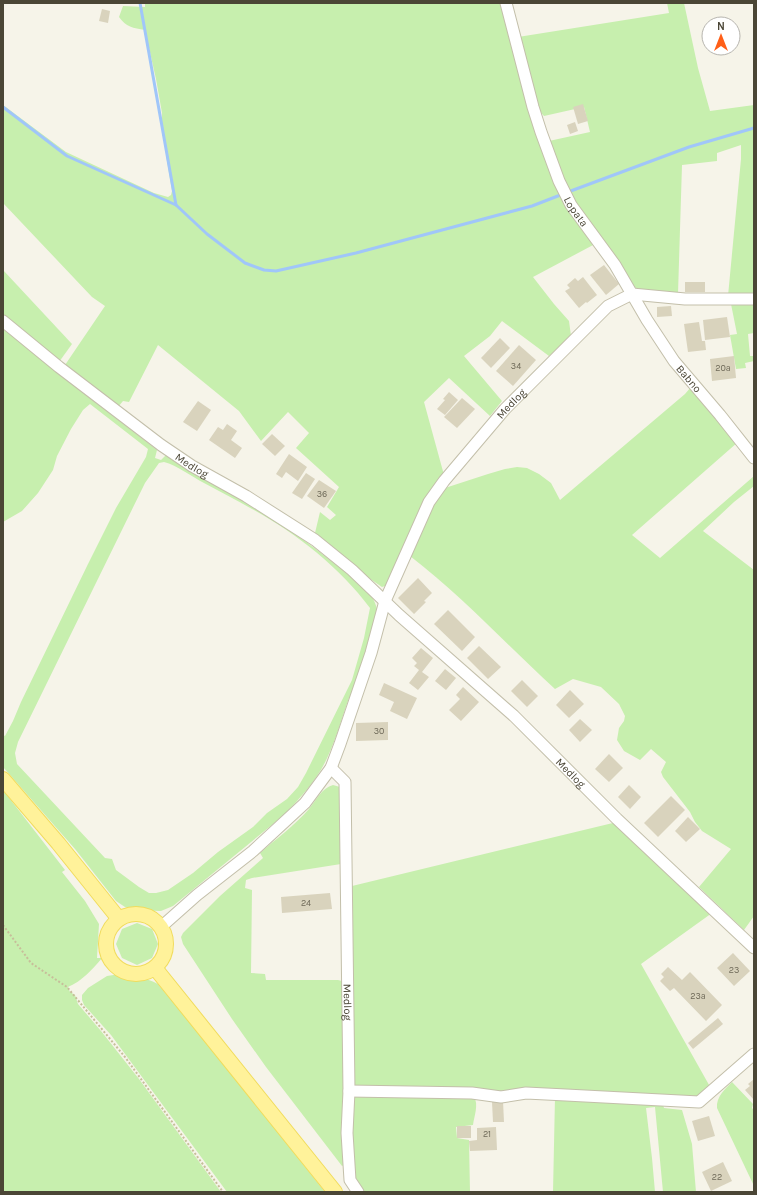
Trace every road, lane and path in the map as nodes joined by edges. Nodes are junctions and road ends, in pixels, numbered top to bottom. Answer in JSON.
{"nodes":[{"id":1,"x":506,"y":3,"type":"edge"},
{"id":2,"x":632,"y":294,"type":"junction"},
{"id":3,"x":754,"y":299,"type":"edge"},
{"id":4,"x":3,"y":321,"type":"edge"},
{"id":5,"x":754,"y":458,"type":"edge"},
{"id":6,"x":385,"y":601,"type":"junction"},
{"id":7,"x":331,"y":768,"type":"junction"},
{"id":8,"x":3,"y":779,"type":"edge"},
{"id":9,"x":119,"y":919,"type":"junction"},
{"id":10,"x":3,"y":925,"type":"edge"},
{"id":11,"x":161,"y":927,"type":"junction"},
{"id":12,"x":754,"y":948,"type":"edge"},
{"id":13,"x":155,"y":968,"type":"junction"},
{"id":14,"x":754,"y":1054,"type":"edge"},
{"id":15,"x":349,"y":1091,"type":"junction"},
{"id":16,"x":223,"y":1192,"type":"edge"},
{"id":17,"x":335,"y":1192,"type":"edge"},
{"id":18,"x":358,"y":1192,"type":"edge"}],
"edges":[{"from":1,"to":2,"type":"street","name":"Lopata"},
{"from":2,"to":3,"type":"street"},
{"from":2,"to":5,"type":"street","name":"Babno"},
{"from":2,"to":6,"type":"street","name":"Medlog"},
{"from":4,"to":6,"type":"street","name":"Medlog"},
{"from":6,"to":7,"type":"street"},
{"from":6,"to":12,"type":"street","name":"Medlog"},
{"from":7,"to":11,"type":"street"},
{"from":7,"to":15,"type":"street","name":"Medlog"},
{"from":8,"to":9,"type":"main road"},
{"from":9,"to":11,"type":"main road"},
{"from":9,"to":13,"type":"main road"},
{"from":10,"to":16,"type":"path"},
{"from":11,"to":13,"type":"main road"},
{"from":13,"to":17,"type":"main road"},
{"from":14,"to":15,"type":"street"},
{"from":15,"to":18,"type":"street","name":"Medlog"}]}
